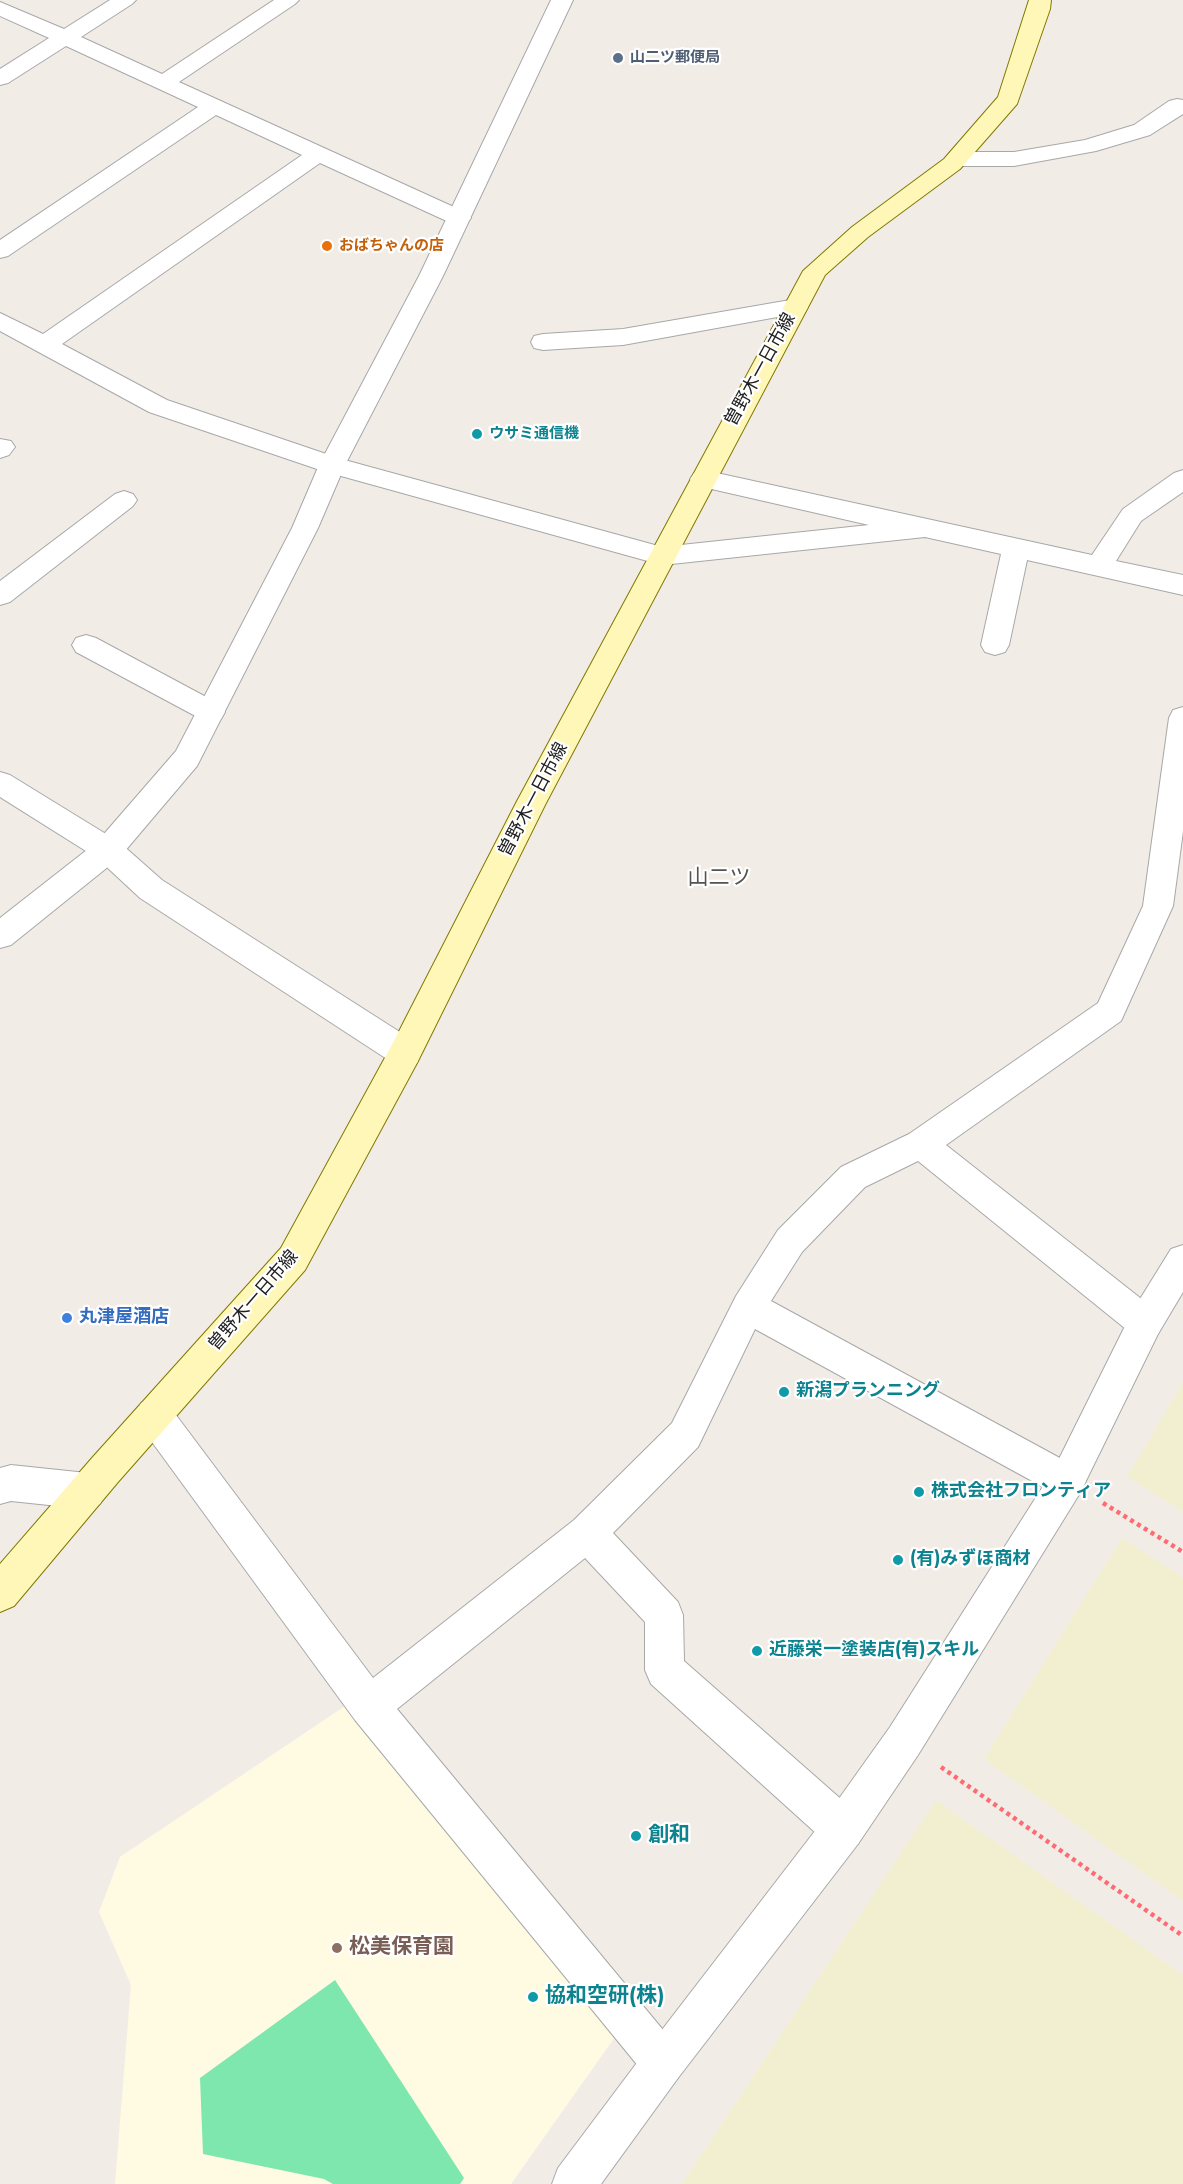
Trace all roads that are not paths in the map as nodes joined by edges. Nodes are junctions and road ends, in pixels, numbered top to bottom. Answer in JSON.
{"nodes":[{"id":1,"x":125,"y":0,"type":"edge"},
{"id":2,"x":288,"y":0,"type":"edge"},
{"id":3,"x":562,"y":0,"type":"edge"},
{"id":4,"x":1040,"y":0,"type":"edge"},
{"id":5,"x":0,"y":9,"type":"edge"},
{"id":6,"x":64,"y":38,"type":"junction"},
{"id":7,"x":0,"y":78,"type":"edge"},
{"id":8,"x":163,"y":83,"type":"junction"},
{"id":9,"x":214,"y":106,"type":"junction"},
{"id":10,"x":1183,"y":107,"type":"edge"},
{"id":11,"x":318,"y":154,"type":"junction"},
{"id":12,"x":957,"y":159,"type":"junction"},
{"id":13,"x":459,"y":218,"type":"junction"},
{"id":14,"x":0,"y":251,"type":"edge"},
{"id":15,"x":796,"y":307,"type":"junction"},
{"id":16,"x":0,"y":321,"type":"edge"},
{"id":17,"x":543,"y":342,"type":"dead end"},
{"id":18,"x":45,"y":344,"type":"junction"},
{"id":19,"x":332,"y":465,"type":"junction"},
{"id":20,"x":703,"y":478,"type":"junction"},
{"id":21,"x":1183,"y":479,"type":"edge"},
{"id":22,"x":124,"y":500,"type":"dead end"},
{"id":23,"x":926,"y":528,"type":"junction"},
{"id":24,"x":1016,"y":548,"type":"junction"},
{"id":25,"x":662,"y":556,"type":"junction"},
{"id":26,"x":1099,"y":566,"type":"junction"},
{"id":27,"x":1183,"y":585,"type":"edge"},
{"id":28,"x":0,"y":595,"type":"edge"},
{"id":29,"x":86,"y":645,"type":"dead end"},
{"id":30,"x":995,"y":645,"type":"dead end"},
{"id":31,"x":211,"y":712,"type":"junction"},
{"id":32,"x":1183,"y":718,"type":"edge"},
{"id":33,"x":0,"y":783,"type":"edge"},
{"id":34,"x":108,"y":850,"type":"junction"},
{"id":35,"x":0,"y":936,"type":"edge"},
{"id":36,"x":405,"y":1053,"type":"junction"},
{"id":37,"x":921,"y":1144,"type":"junction"},
{"id":38,"x":1183,"y":1260,"type":"edge"},
{"id":39,"x":748,"y":1307,"type":"junction"},
{"id":40,"x":1145,"y":1323,"type":"junction"},
{"id":41,"x":154,"y":1415,"type":"junction"},
{"id":42,"x":1067,"y":1481,"type":"junction"},
{"id":43,"x":0,"y":1486,"type":"edge"},
{"id":44,"x":87,"y":1491,"type":"junction"},
{"id":45,"x":587,"y":1533,"type":"junction"},
{"id":46,"x":0,"y":1593,"type":"edge"},
{"id":47,"x":369,"y":1706,"type":"junction"},
{"id":48,"x":843,"y":1829,"type":"junction"},
{"id":49,"x":663,"y":2063,"type":"junction"},
{"id":50,"x":574,"y":2184,"type":"edge"}],
"edges":[{"from":1,"to":6,"type":"street"},
{"from":2,"to":8,"type":"street"},
{"from":3,"to":13,"type":"street"},
{"from":4,"to":12,"type":"main road","name":"曽野木一日市線"},
{"from":5,"to":6,"type":"street"},
{"from":6,"to":7,"type":"street"},
{"from":6,"to":8,"type":"street"},
{"from":8,"to":9,"type":"street"},
{"from":9,"to":11,"type":"street"},
{"from":9,"to":14,"type":"street"},
{"from":10,"to":12,"type":"street"},
{"from":11,"to":13,"type":"street"},
{"from":11,"to":18,"type":"street"},
{"from":12,"to":15,"type":"main road","name":"曽野木一日市線"},
{"from":13,"to":19,"type":"street"},
{"from":15,"to":17,"type":"street"},
{"from":15,"to":20,"type":"main road","name":"曽野木一日市線"},
{"from":16,"to":18,"type":"street"},
{"from":18,"to":19,"type":"street"},
{"from":19,"to":25,"type":"street"},
{"from":19,"to":31,"type":"street"},
{"from":20,"to":23,"type":"street"},
{"from":20,"to":25,"type":"main road","name":"曽野木一日市線"},
{"from":21,"to":26,"type":"street"},
{"from":22,"to":28,"type":"street"},
{"from":23,"to":24,"type":"street"},
{"from":23,"to":25,"type":"street"},
{"from":24,"to":26,"type":"street"},
{"from":24,"to":30,"type":"street"},
{"from":25,"to":36,"type":"main road","name":"曽野木一日市線"},
{"from":26,"to":27,"type":"street"},
{"from":29,"to":31,"type":"street"},
{"from":31,"to":34,"type":"street"},
{"from":32,"to":37,"type":"street"},
{"from":33,"to":34,"type":"street"},
{"from":34,"to":35,"type":"street"},
{"from":34,"to":36,"type":"street"},
{"from":36,"to":41,"type":"main road","name":"曽野木一日市線"},
{"from":37,"to":39,"type":"street"},
{"from":37,"to":40,"type":"street"},
{"from":38,"to":40,"type":"street"},
{"from":39,"to":42,"type":"street"},
{"from":39,"to":45,"type":"street"},
{"from":40,"to":42,"type":"street"},
{"from":41,"to":44,"type":"main road","name":"曽野木一日市線"},
{"from":41,"to":47,"type":"street"},
{"from":42,"to":48,"type":"street"},
{"from":43,"to":44,"type":"street"},
{"from":44,"to":46,"type":"main road","name":"曽野木一日市線"},
{"from":45,"to":47,"type":"street"},
{"from":45,"to":48,"type":"street"},
{"from":47,"to":49,"type":"street"},
{"from":48,"to":49,"type":"street"},
{"from":49,"to":50,"type":"street"}]}
